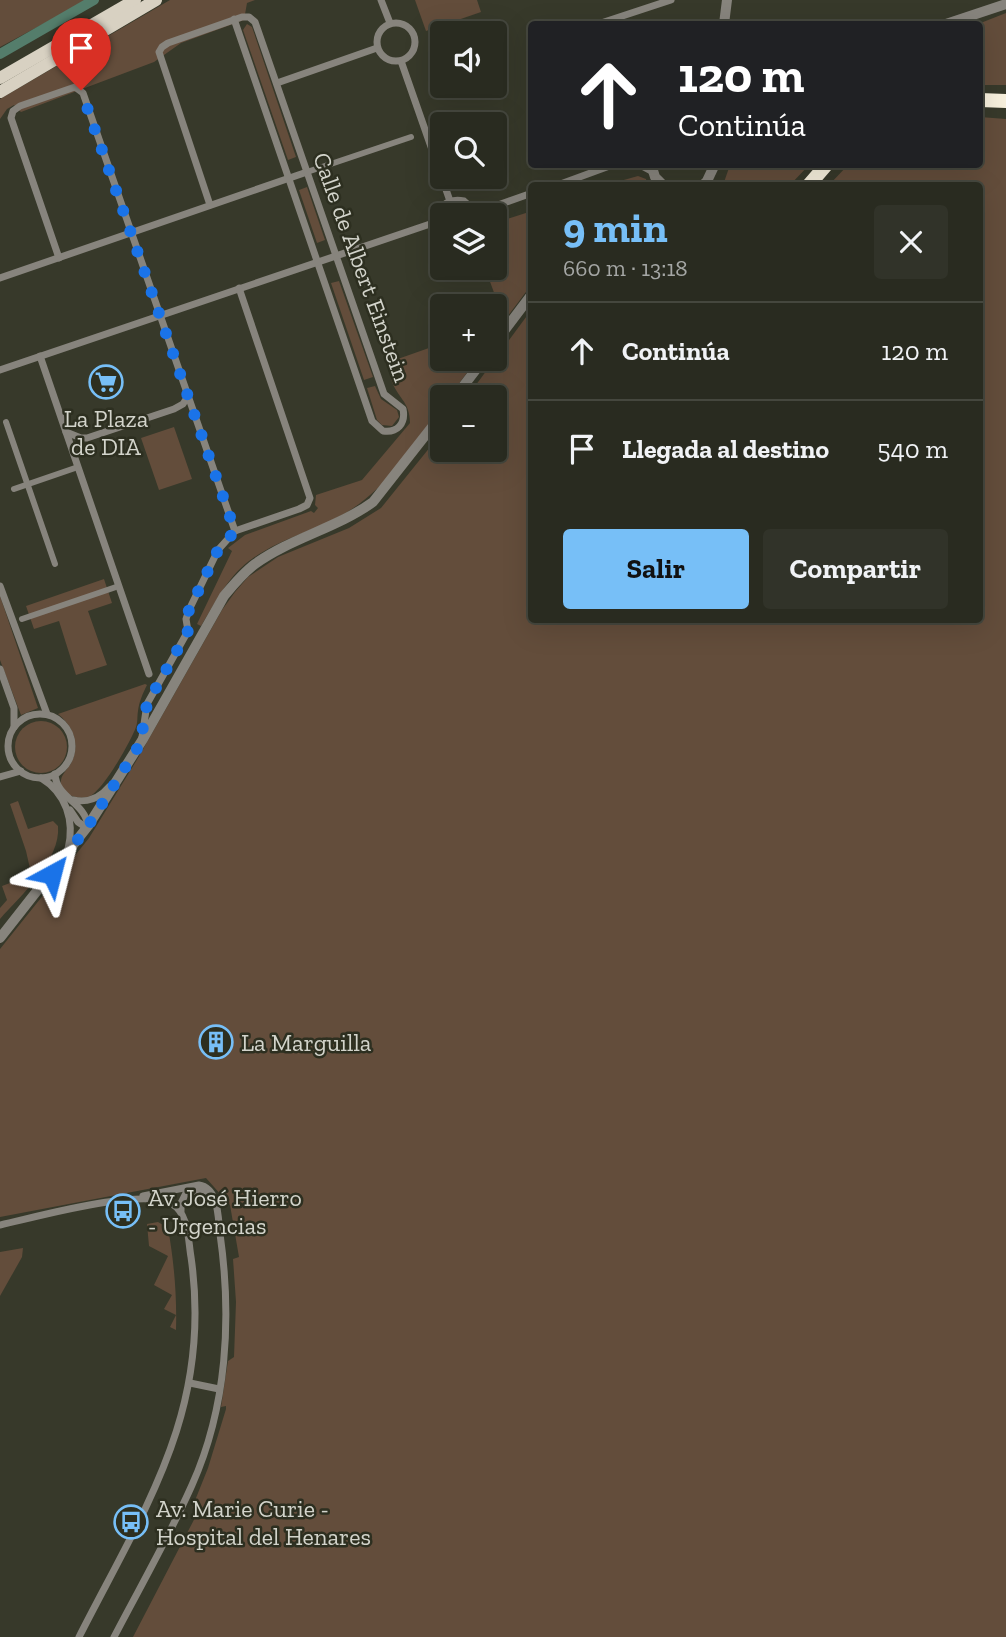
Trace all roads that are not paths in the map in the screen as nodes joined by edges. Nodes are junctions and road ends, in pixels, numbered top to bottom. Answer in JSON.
{"nodes":[{"id":1,"x":135,"y":0,"type":"edge"},
{"id":2,"x":156,"y":0,"type":"edge"},
{"id":3,"x":381,"y":0,"type":"edge"},
{"id":4,"x":671,"y":0,"type":"edge"},
{"id":5,"x":727,"y":0,"type":"edge"},
{"id":6,"x":1006,"y":4,"type":"edge"},
{"id":7,"x":234,"y":19,"type":"junction"},
{"id":8,"x":607,"y":21,"type":"edge"},
{"id":9,"x":724,"y":21,"type":"edge"},
{"id":10,"x":955,"y":21,"type":"edge"},
{"id":11,"x":390,"y":23,"type":"junction"},
{"id":12,"x":377,"y":48,"type":"junction"},
{"id":13,"x":401,"y":61,"type":"junction"},
{"id":14,"x":0,"y":78,"type":"edge"},
{"id":15,"x":276,"y":83,"type":"junction"},
{"id":16,"x":0,"y":92,"type":"edge"},
{"id":17,"x":983,"y":100,"type":"edge"},
{"id":18,"x":1006,"y":102,"type":"edge"},
{"id":19,"x":411,"y":137,"type":"dead end"},
{"id":20,"x":598,"y":168,"type":"edge"},
{"id":21,"x":824,"y":168,"type":"edge"},
{"id":22,"x":307,"y":172,"type":"junction"},
{"id":23,"x":289,"y":178,"type":"junction"},
{"id":24,"x":564,"y":182,"type":"edge"},
{"id":25,"x":811,"y":182,"type":"edge"},
{"id":26,"x":528,"y":194,"type":"edge"},
{"id":27,"x":450,"y":201,"type":"junction"},
{"id":28,"x":447,"y":203,"type":"edge"},
{"id":29,"x":466,"y":203,"type":"edge"},
{"id":30,"x":504,"y":203,"type":"edge"},
{"id":31,"x":210,"y":205,"type":"junction"},
{"id":32,"x":430,"y":224,"type":"edge"},
{"id":33,"x":132,"y":232,"type":"junction"},
{"id":34,"x":336,"y":256,"type":"junction"},
{"id":35,"x":59,"y":258,"type":"junction"},
{"id":36,"x":317,"y":262,"type":"junction"},
{"id":37,"x":0,"y":278,"type":"edge"},
{"id":38,"x":239,"y":288,"type":"junction"},
{"id":39,"x":528,"y":299,"type":"edge"},
{"id":40,"x":160,"y":315,"type":"junction"},
{"id":41,"x":507,"y":327,"type":"edge"},
{"id":42,"x":40,"y":356,"type":"junction"},
{"id":43,"x":0,"y":370,"type":"edge"},
{"id":44,"x":475,"y":371,"type":"edge"},
{"id":45,"x":464,"y":385,"type":"edge"},
{"id":46,"x":188,"y":396,"type":"junction"},
{"id":47,"x":6,"y":422,"type":"dead end"},
{"id":48,"x":430,"y":430,"type":"edge"},
{"id":49,"x":66,"y":432,"type":"junction"},
{"id":50,"x":78,"y":467,"type":"junction"},
{"id":51,"x":28,"y":485,"type":"junction"},
{"id":52,"x":14,"y":489,"type":"dead end"},
{"id":53,"x":235,"y":531,"type":"junction"},
{"id":54,"x":55,"y":564,"type":"dead end"},
{"id":55,"x":0,"y":586,"type":"edge"},
{"id":56,"x":119,"y":586,"type":"junction"},
{"id":57,"x":22,"y":619,"type":"dead end"},
{"id":58,"x":0,"y":669,"type":"edge"},
{"id":59,"x":149,"y":674,"type":"dead end"},
{"id":60,"x":47,"y":715,"type":"junction"},
{"id":61,"x":14,"y":728,"type":"junction"},
{"id":62,"x":9,"y":738,"type":"junction"},
{"id":63,"x":0,"y":744,"type":"edge"},
{"id":64,"x":140,"y":744,"type":"junction"},
{"id":65,"x":21,"y":771,"type":"junction"},
{"id":66,"x":55,"y":774,"type":"junction"},
{"id":67,"x":0,"y":777,"type":"edge"},
{"id":68,"x":119,"y":777,"type":"junction"},
{"id":69,"x":40,"y":778,"type":"junction"},
{"id":70,"x":65,"y":799,"type":"junction"},
{"id":71,"x":88,"y":827,"type":"junction"},
{"id":72,"x":66,"y":855,"type":"junction"},
{"id":73,"x":0,"y":938,"type":"edge"},
{"id":74,"x":212,"y":1193,"type":"junction"},
{"id":75,"x":135,"y":1199,"type":"junction"},
{"id":76,"x":181,"y":1211,"type":"junction"},
{"id":77,"x":0,"y":1225,"type":"edge"},
{"id":78,"x":190,"y":1383,"type":"junction"},
{"id":79,"x":219,"y":1389,"type":"junction"},
{"id":80,"x":79,"y":1637,"type":"edge"},
{"id":81,"x":114,"y":1637,"type":"edge"}],
"edges":[{"from":1,"to":14,"type":"main road"},
{"from":2,"to":16,"type":"main road"},
{"from":3,"to":11,"type":"street"},
{"from":4,"to":8,"type":"street"},
{"from":5,"to":9,"type":"street"},
{"from":6,"to":10,"type":"street"},
{"from":7,"to":15,"type":"street","name":"Calle de Albert Einstein"},
{"from":7,"to":23,"type":"street","name":"Calle de Albert Einstein"},
{"from":7,"to":31,"type":"street"},
{"from":11,"to":12,"type":"street"},
{"from":11,"to":13,"type":"street"},
{"from":12,"to":13,"type":"street"},
{"from":12,"to":15,"type":"street"},
{"from":13,"to":27,"type":"street"},
{"from":15,"to":22,"type":"street","name":"Calle de Albert Einstein"},
{"from":17,"to":18,"type":"highway"},
{"from":19,"to":22,"type":"street"},
{"from":20,"to":24,"type":"street"},
{"from":21,"to":25,"type":"highway"},
{"from":22,"to":23,"type":"street"},
{"from":22,"to":34,"type":"street","name":"Calle de Albert Einstein"},
{"from":23,"to":31,"type":"street"},
{"from":23,"to":36,"type":"street","name":"Calle de Albert Einstein"},
{"from":26,"to":30,"type":"street"},
{"from":27,"to":28,"type":"street"},
{"from":27,"to":29,"type":"street"},
{"from":31,"to":33,"type":"street"},
{"from":32,"to":34,"type":"street"},
{"from":33,"to":35,"type":"street"},
{"from":33,"to":35,"type":"street"},
{"from":33,"to":40,"type":"street"},
{"from":34,"to":36,"type":"street"},
{"from":34,"to":36,"type":"street","name":"Calle de Albert Einstein"},
{"from":35,"to":37,"type":"street"},
{"from":36,"to":38,"type":"street"},
{"from":38,"to":40,"type":"street"},
{"from":38,"to":53,"type":"street"},
{"from":39,"to":41,"type":"street"},
{"from":40,"to":42,"type":"street"},
{"from":40,"to":46,"type":"street"},
{"from":42,"to":43,"type":"street"},
{"from":42,"to":49,"type":"street"},
{"from":44,"to":45,"type":"street"},
{"from":46,"to":49,"type":"street"},
{"from":46,"to":53,"type":"street"},
{"from":47,"to":51,"type":"street"},
{"from":48,"to":64,"type":"street"},
{"from":49,"to":50,"type":"street"},
{"from":50,"to":51,"type":"street"},
{"from":50,"to":56,"type":"street"},
{"from":51,"to":52,"type":"street"},
{"from":51,"to":54,"type":"street"},
{"from":53,"to":64,"type":"street"},
{"from":55,"to":60,"type":"street"},
{"from":56,"to":57,"type":"street"},
{"from":56,"to":59,"type":"street"},
{"from":58,"to":61,"type":"street"},
{"from":60,"to":61,"type":"street"},
{"from":60,"to":66,"type":"street"},
{"from":61,"to":62,"type":"street"},
{"from":62,"to":63,"type":"street"},
{"from":62,"to":65,"type":"street"},
{"from":64,"to":68,"type":"street"},
{"from":65,"to":67,"type":"street"},
{"from":65,"to":69,"type":"street"},
{"from":66,"to":69,"type":"street"},
{"from":66,"to":70,"type":"street"},
{"from":68,"to":70,"type":"street"},
{"from":68,"to":71,"type":"street"},
{"from":69,"to":70,"type":"street"},
{"from":70,"to":71,"type":"street"},
{"from":70,"to":72,"type":"street"},
{"from":71,"to":72,"type":"street"},
{"from":72,"to":73,"type":"street"},
{"from":74,"to":75,"type":"street"},
{"from":74,"to":76,"type":"street"},
{"from":74,"to":79,"type":"street"},
{"from":75,"to":76,"type":"street"},
{"from":75,"to":77,"type":"street"},
{"from":76,"to":78,"type":"street"},
{"from":78,"to":79,"type":"street"},
{"from":78,"to":80,"type":"street"},
{"from":79,"to":81,"type":"street"}]}
